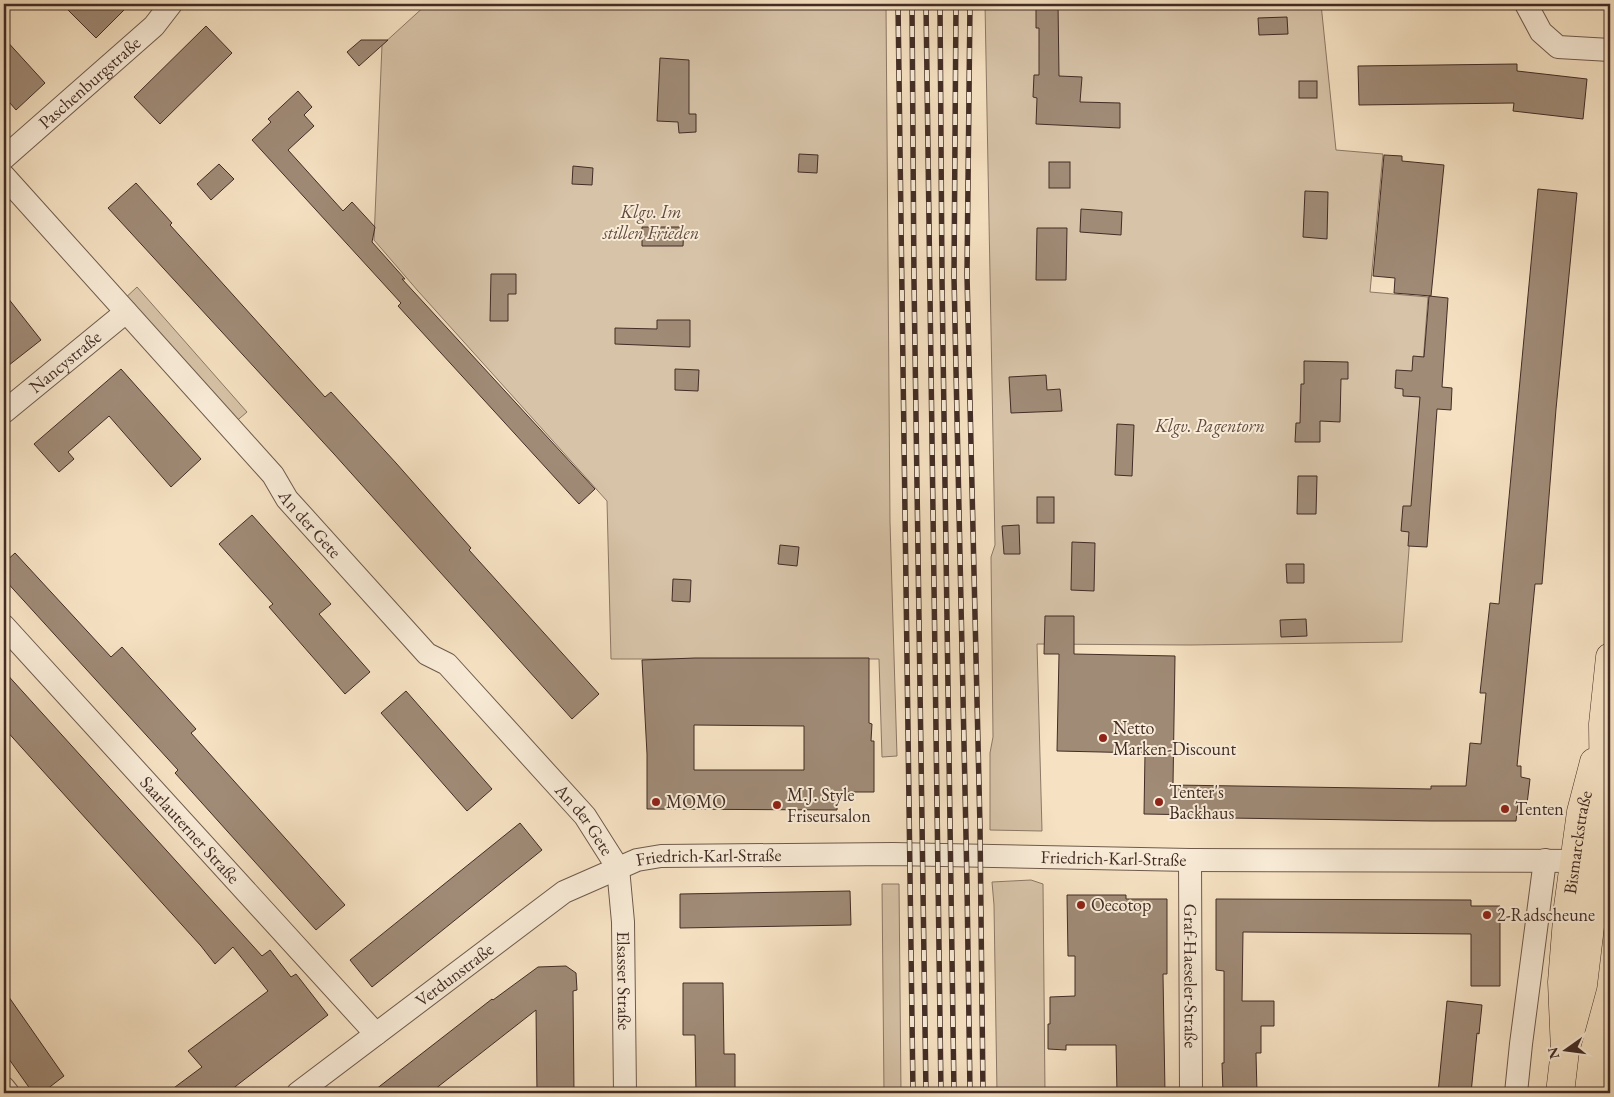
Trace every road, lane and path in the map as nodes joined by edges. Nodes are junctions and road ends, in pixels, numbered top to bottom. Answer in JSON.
{"nodes":[{"id":1,"x":171,"y":4,"type":"edge"},
{"id":2,"x":1526,"y":4,"type":"edge"},
{"id":3,"x":1610,"y":50,"type":"edge"},
{"id":4,"x":4,"y":158,"type":"edge"},
{"id":5,"x":4,"y":176,"type":"edge"},
{"id":6,"x":126,"y":312,"type":"junction"},
{"id":7,"x":4,"y":412,"type":"edge"},
{"id":8,"x":4,"y":626,"type":"edge"},
{"id":9,"x":1610,"y":657,"type":"edge"},
{"id":10,"x":1190,"y":860,"type":"junction"},
{"id":11,"x":1594,"y":861,"type":"edge"},
{"id":12,"x":618,"y":868,"type":"junction"},
{"id":13,"x":1544,"y":868,"type":"junction"},
{"id":14,"x":376,"y":1034,"type":"junction"},
{"id":15,"x":4,"y":1088,"type":"edge"},
{"id":16,"x":8,"y":1093,"type":"edge"},
{"id":17,"x":298,"y":1093,"type":"edge"},
{"id":18,"x":625,"y":1093,"type":"edge"},
{"id":19,"x":1191,"y":1093,"type":"edge"},
{"id":20,"x":1516,"y":1093,"type":"edge"},
{"id":21,"x":1560,"y":1093,"type":"edge"}],
"edges":[{"from":1,"to":4,"type":"street","name":"Paschenburgstraße"},
{"from":2,"to":3,"type":"street"},
{"from":5,"to":6,"type":"street","name":"An der Gete"},
{"from":6,"to":7,"type":"street","name":"Nancystraße"},
{"from":6,"to":12,"type":"street","name":"An der Gete"},
{"from":8,"to":14,"type":"street","name":"Saarlauterner Straße"},
{"from":9,"to":11,"type":"main road","name":"Bismarckstraße"},
{"from":10,"to":12,"type":"street","name":"Friedrich-Karl-Straße"},
{"from":10,"to":13,"type":"street","name":"Friedrich-Karl-Straße"},
{"from":10,"to":19,"type":"street","name":"Graf-Haeseler-Straße"},
{"from":11,"to":13,"type":"street","name":"Friedrich-Karl-Straße"},
{"from":11,"to":21,"type":"main road","name":"Bismarckstraße"},
{"from":12,"to":14,"type":"street","name":"Verdunstraße"},
{"from":12,"to":18,"type":"street","name":"Elsasser Straße"},
{"from":13,"to":20,"type":"street","name":"Bismarckstraße"},
{"from":14,"to":17,"type":"street","name":"Verdunstraße"},
{"from":15,"to":16,"type":"street"}]}
